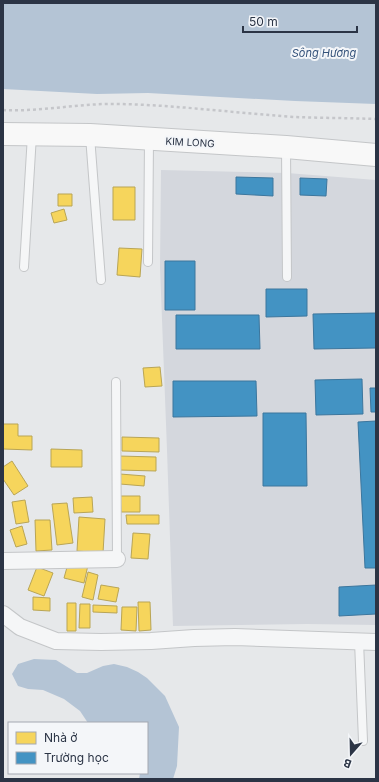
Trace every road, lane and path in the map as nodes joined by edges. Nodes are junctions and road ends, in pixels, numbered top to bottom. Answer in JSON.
{"nodes":[{"id":1,"x":3,"y":110,"type":"edge"},
{"id":2,"x":376,"y":119,"type":"edge"},
{"id":3,"x":3,"y":134,"type":"edge"},
{"id":4,"x":32,"y":135,"type":"junction"},
{"id":5,"x":90,"y":136,"type":"junction"},
{"id":6,"x":149,"y":139,"type":"junction"},
{"id":7,"x":286,"y":147,"type":"junction"},
{"id":8,"x":376,"y":155,"type":"edge"},
{"id":9,"x":148,"y":262,"type":"dead end"},
{"id":10,"x":24,"y":267,"type":"dead end"},
{"id":11,"x":287,"y":277,"type":"dead end"},
{"id":12,"x":101,"y":280,"type":"dead end"},
{"id":13,"x":116,"y":382,"type":"dead end"},
{"id":14,"x":117,"y":559,"type":"joint"},
{"id":15,"x":3,"y":561,"type":"edge"},
{"id":16,"x":3,"y":614,"type":"edge"},
{"id":17,"x":359,"y":641,"type":"junction"},
{"id":18,"x":376,"y":642,"type":"edge"},
{"id":19,"x":363,"y":742,"type":"dead end"}],
"edges":[{"from":1,"to":2,"type":"path"},
{"from":3,"to":4,"type":"main road","name":"KIM LONG"},
{"from":4,"to":5,"type":"main road","name":"KIM LONG"},
{"from":4,"to":10,"type":"lane"},
{"from":5,"to":6,"type":"main road","name":"KIM LONG"},
{"from":5,"to":12,"type":"lane"},
{"from":6,"to":7,"type":"main road","name":"KIM LONG"},
{"from":6,"to":9,"type":"lane"},
{"from":7,"to":8,"type":"main road","name":"KIM LONG"},
{"from":7,"to":11,"type":"lane"},
{"from":13,"to":14,"type":"lane"},
{"from":14,"to":15,"type":"street"},
{"from":16,"to":17,"type":"street"},
{"from":17,"to":18,"type":"street"},
{"from":17,"to":19,"type":"lane"}]}
